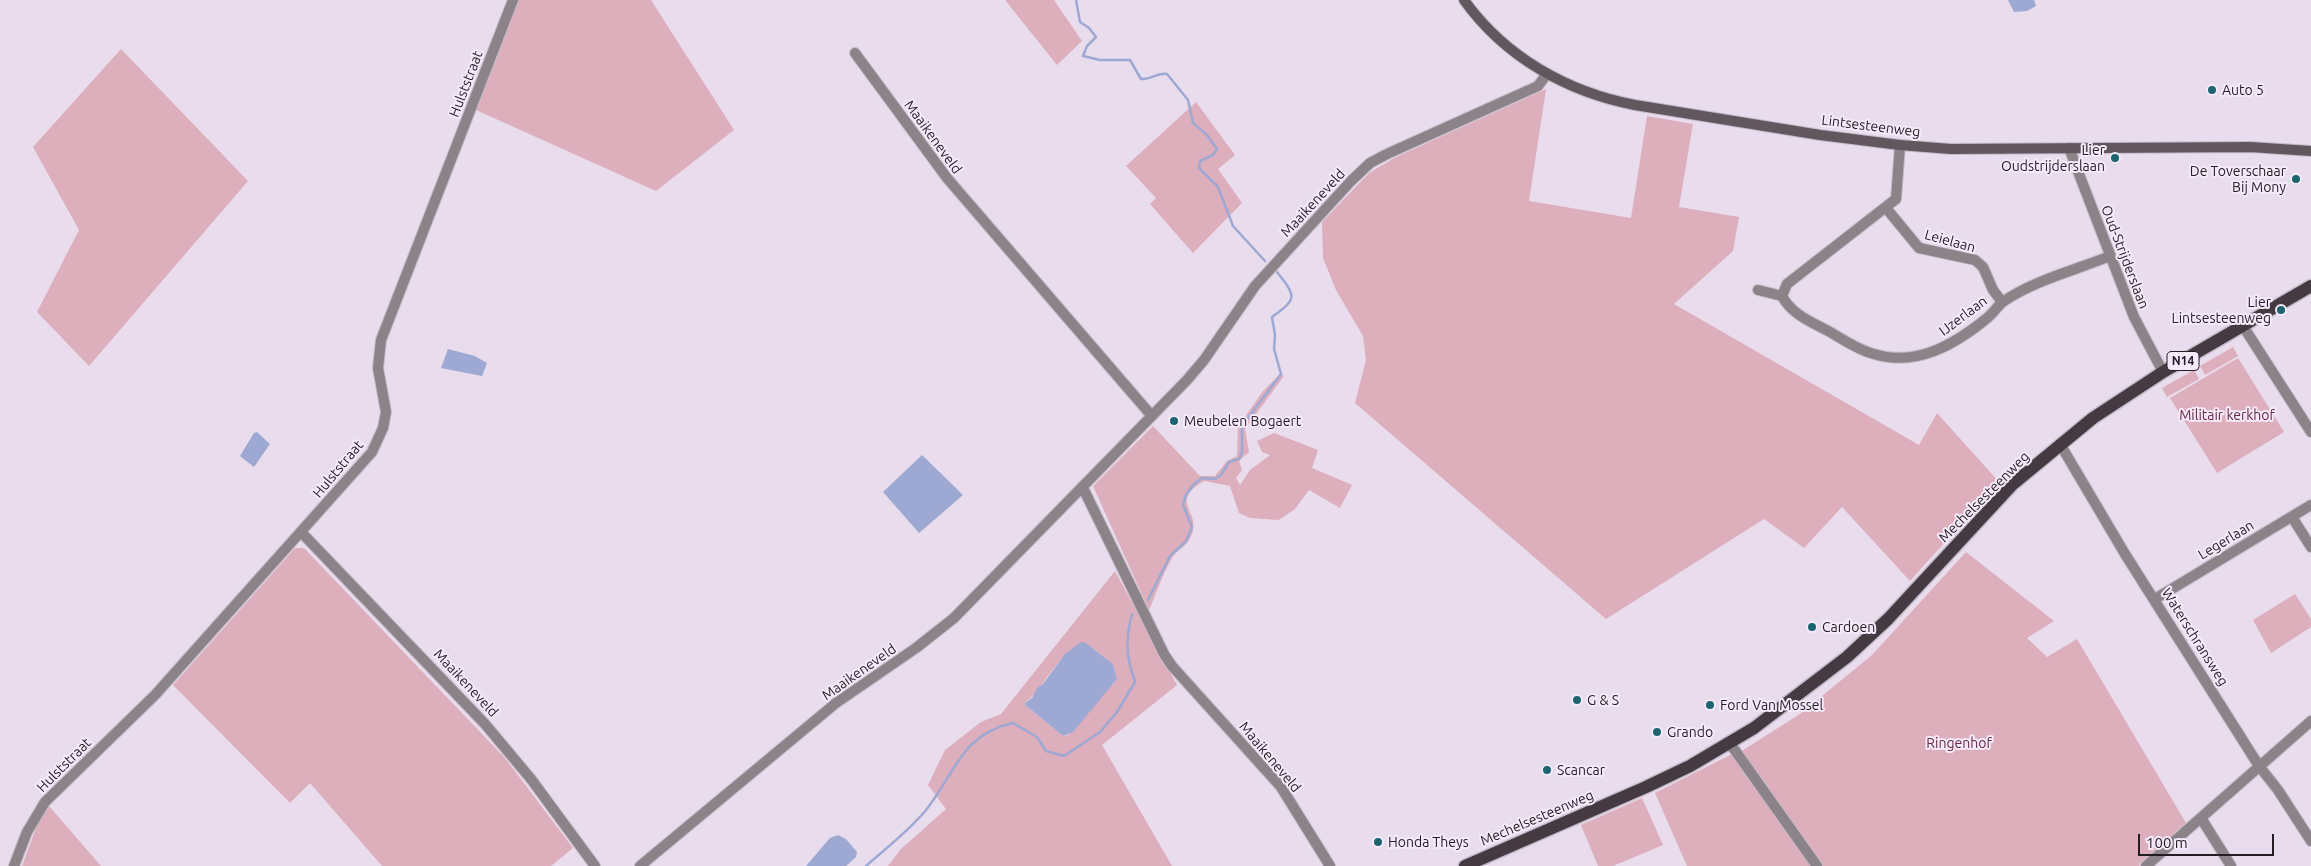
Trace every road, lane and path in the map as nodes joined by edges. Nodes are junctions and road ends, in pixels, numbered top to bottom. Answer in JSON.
{"nodes":[{"id":1,"x":513,"y":0,"type":"edge"},
{"id":2,"x":1464,"y":0,"type":"edge"},
{"id":3,"x":855,"y":53,"type":"dead end"},
{"id":4,"x":1546,"y":75,"type":"junction"},
{"id":5,"x":1900,"y":145,"type":"junction"},
{"id":6,"x":2069,"y":148,"type":"junction"},
{"id":7,"x":2311,"y":151,"type":"edge"},
{"id":8,"x":1886,"y":208,"type":"junction"},
{"id":9,"x":2110,"y":256,"type":"junction"},
{"id":10,"x":2311,"y":286,"type":"edge"},
{"id":11,"x":1758,"y":290,"type":"dead end"},
{"id":12,"x":1782,"y":296,"type":"junction"},
{"id":13,"x":2002,"y":302,"type":"junction"},
{"id":14,"x":2243,"y":326,"type":"junction"},
{"id":15,"x":2163,"y":372,"type":"junction"},
{"id":16,"x":1151,"y":415,"type":"junction"},
{"id":17,"x":2311,"y":432,"type":"edge"},
{"id":18,"x":2060,"y":444,"type":"junction"},
{"id":19,"x":1083,"y":488,"type":"junction"},
{"id":20,"x":2311,"y":505,"type":"edge"},
{"id":21,"x":2292,"y":517,"type":"junction"},
{"id":22,"x":301,"y":532,"type":"junction"},
{"id":23,"x":2311,"y":547,"type":"edge"},
{"id":24,"x":2155,"y":599,"type":"junction"},
{"id":25,"x":2311,"y":721,"type":"edge"},
{"id":26,"x":1727,"y":743,"type":"junction"},
{"id":27,"x":2259,"y":766,"type":"junction"},
{"id":28,"x":2201,"y":818,"type":"junction"},
{"id":29,"x":2311,"y":841,"type":"edge"},
{"id":30,"x":14,"y":866,"type":"edge"},
{"id":31,"x":595,"y":866,"type":"edge"},
{"id":32,"x":640,"y":866,"type":"edge"},
{"id":33,"x":1330,"y":866,"type":"edge"},
{"id":34,"x":1465,"y":866,"type":"edge"},
{"id":35,"x":1817,"y":866,"type":"edge"},
{"id":36,"x":2146,"y":866,"type":"edge"},
{"id":37,"x":2231,"y":866,"type":"edge"}],
"edges":[{"from":1,"to":22,"type":"street","name":"Hulststraat"},
{"from":2,"to":4,"type":"street","name":"Lintsesteenweg"},
{"from":3,"to":16,"type":"street","name":"Maaikeneveld"},
{"from":4,"to":5,"type":"street","name":"Lintsesteenweg"},
{"from":4,"to":16,"type":"street","name":"Maaikeneveld"},
{"from":5,"to":6,"type":"street","name":"Lintsesteenweg"},
{"from":5,"to":8,"type":"street"},
{"from":6,"to":7,"type":"street","name":"Lintsesteenweg"},
{"from":6,"to":9,"type":"street","name":"Oud-Strijderslaan"},
{"from":8,"to":12,"type":"street"},
{"from":8,"to":13,"type":"street","name":"Leielaan"},
{"from":9,"to":13,"type":"street","name":"IJzerlaan"},
{"from":9,"to":15,"type":"street","name":"Oud-Strijderslaan"},
{"from":10,"to":14,"type":"main road","name":"Mechelsesteenweg","number":"N14"},
{"from":11,"to":12,"type":"street"},
{"from":12,"to":13,"type":"street","name":"IJzerlaan"},
{"from":14,"to":15,"type":"main road","name":"Mechelsesteenweg","number":"N14"},
{"from":14,"to":17,"type":"street"},
{"from":15,"to":18,"type":"main road","name":"Mechelsesteenweg","number":"N14"},
{"from":16,"to":19,"type":"street","name":"Maaikeneveld"},
{"from":18,"to":24,"type":"street","name":"Waterschransweg"},
{"from":18,"to":26,"type":"main road","name":"Mechelsesteenweg","number":"N14"},
{"from":19,"to":32,"type":"street","name":"Maaikeneveld"},
{"from":19,"to":33,"type":"street","name":"Maaikeneveld"},
{"from":20,"to":21,"type":"street","name":"Legerlaan"},
{"from":21,"to":23,"type":"street"},
{"from":21,"to":24,"type":"street","name":"Legerlaan"},
{"from":22,"to":30,"type":"street","name":"Hulststraat"},
{"from":22,"to":31,"type":"street","name":"Maaikeneveld"},
{"from":24,"to":27,"type":"street","name":"Waterschransweg"},
{"from":25,"to":27,"type":"street"},
{"from":26,"to":34,"type":"main road","name":"Mechelsesteenweg","number":"N14"},
{"from":26,"to":35,"type":"street"},
{"from":27,"to":28,"type":"street"},
{"from":27,"to":29,"type":"street","name":"Waterschransweg"},
{"from":28,"to":36,"type":"street"},
{"from":28,"to":37,"type":"street"}]}
